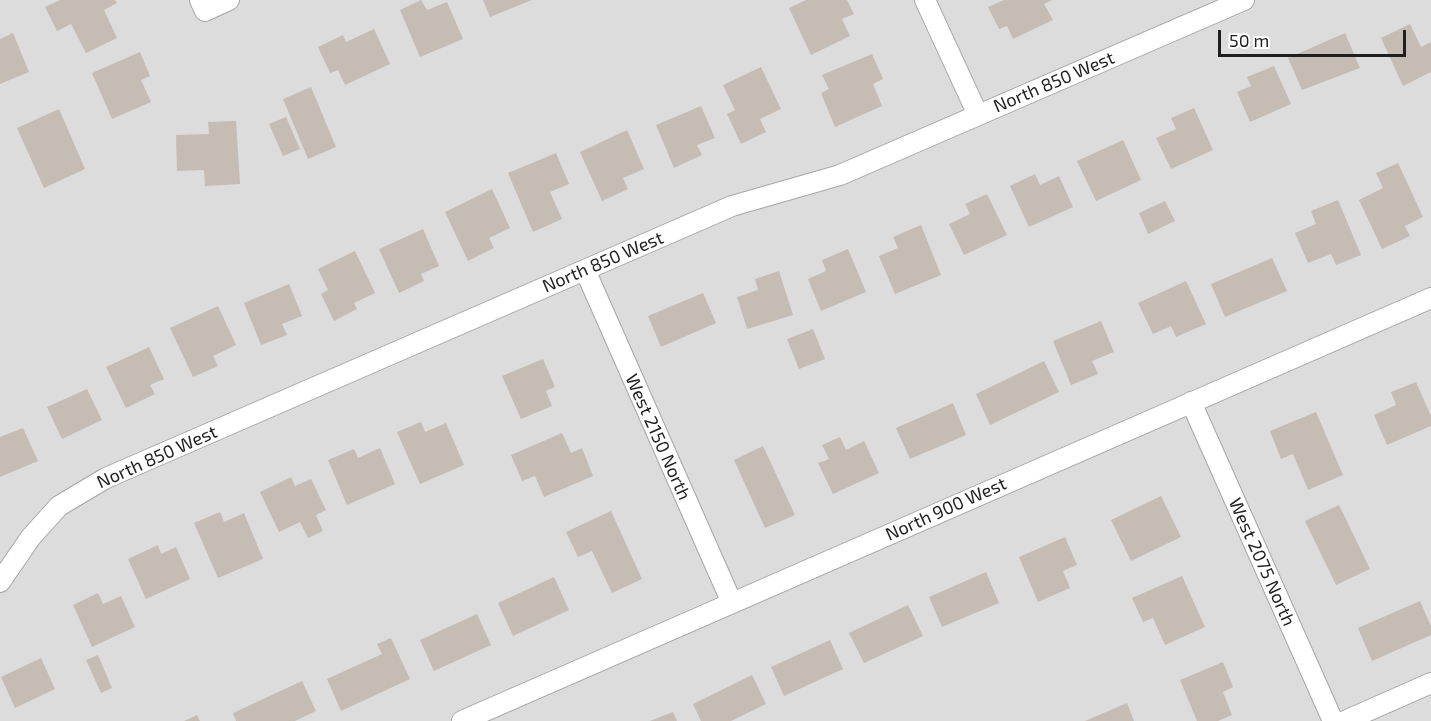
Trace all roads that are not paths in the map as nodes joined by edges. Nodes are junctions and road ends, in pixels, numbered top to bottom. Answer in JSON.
{"nodes":[{"id":1,"x":229,"y":0,"type":"edge"},
{"id":2,"x":925,"y":0,"type":"edge"},
{"id":3,"x":1244,"y":0,"type":"edge"},
{"id":4,"x":203,"y":5,"type":"edge"},
{"id":5,"x":978,"y":115,"type":"junction"},
{"id":6,"x":585,"y":270,"type":"junction"},
{"id":7,"x":1431,"y":298,"type":"edge"},
{"id":8,"x":1191,"y":402,"type":"junction"},
{"id":9,"x":0,"y":582,"type":"edge"},
{"id":10,"x":732,"y":603,"type":"junction"},
{"id":11,"x":1431,"y":683,"type":"edge"},
{"id":12,"x":462,"y":721,"type":"edge"},
{"id":13,"x":1333,"y":721,"type":"edge"},
{"id":14,"x":1345,"y":721,"type":"edge"}],
"edges":[{"from":1,"to":4,"type":"street"},
{"from":2,"to":5,"type":"street"},
{"from":3,"to":5,"type":"street","name":"North 850 West"},
{"from":5,"to":6,"type":"street","name":"North 850 West"},
{"from":6,"to":9,"type":"street","name":"North 850 West"},
{"from":6,"to":10,"type":"street","name":"West 2150 North"},
{"from":7,"to":8,"type":"street","name":"North 900 West"},
{"from":8,"to":10,"type":"street","name":"North 900 West"},
{"from":8,"to":13,"type":"street","name":"West 2075 North"},
{"from":10,"to":12,"type":"street","name":"North 900 West"},
{"from":11,"to":14,"type":"street"}]}
